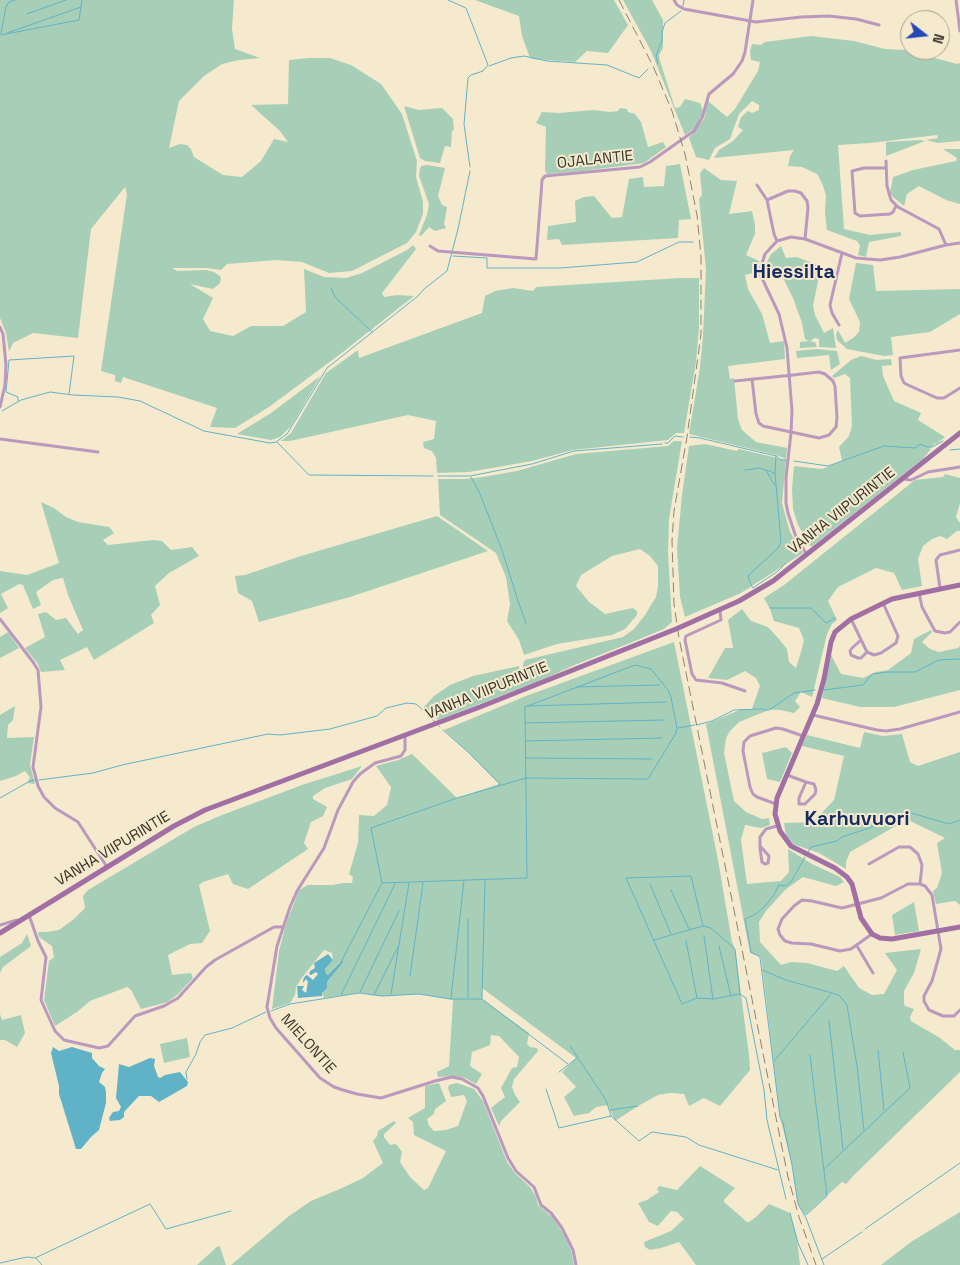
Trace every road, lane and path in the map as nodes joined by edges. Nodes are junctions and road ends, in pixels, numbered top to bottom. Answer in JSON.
{"nodes":[{"id":1,"x":674,"y":0,"type":"edge"},
{"id":2,"x":753,"y":0,"type":"edge"},
{"id":3,"x":956,"y":0,"type":"edge"},
{"id":4,"x":750,"y":21,"type":"junction"},
{"id":5,"x":878,"y":25,"type":"dead end"},
{"id":6,"x":960,"y":31,"type":"edge"},
{"id":7,"x":886,"y":161,"type":"dead end"},
{"id":8,"x":886,"y":168,"type":"junction"},
{"id":9,"x":757,"y":185,"type":"dead end"},
{"id":10,"x":767,"y":200,"type":"junction"},
{"id":11,"x":896,"y":206,"type":"junction"},
{"id":12,"x":806,"y":239,"type":"junction"},
{"id":13,"x":777,"y":241,"type":"junction"},
{"id":14,"x":960,"y":242,"type":"edge"},
{"id":15,"x":946,"y":245,"type":"junction"},
{"id":16,"x":430,"y":246,"type":"dead end"},
{"id":17,"x":842,"y":253,"type":"junction"},
{"id":18,"x":839,"y":325,"type":"dead end"},
{"id":19,"x":0,"y":327,"type":"edge"},
{"id":20,"x":960,"y":350,"type":"edge"},
{"id":21,"x":789,"y":375,"type":"junction"},
{"id":22,"x":752,"y":379,"type":"junction"},
{"id":23,"x":735,"y":381,"type":"dead end"},
{"id":24,"x":960,"y":388,"type":"edge"},
{"id":25,"x":0,"y":407,"type":"edge"},
{"id":26,"x":792,"y":433,"type":"junction"},
{"id":27,"x":960,"y":433,"type":"edge"},
{"id":28,"x":0,"y":438,"type":"edge"},
{"id":29,"x":98,"y":452,"type":"dead end"},
{"id":30,"x":960,"y":467,"type":"edge"},
{"id":31,"x":903,"y":478,"type":"junction"},
{"id":32,"x":960,"y":550,"type":"edge"},
{"id":33,"x":807,"y":555,"type":"junction"},
{"id":34,"x":960,"y":585,"type":"edge"},
{"id":35,"x":940,"y":588,"type":"junction"},
{"id":36,"x":919,"y":592,"type":"junction"},
{"id":37,"x":882,"y":603,"type":"junction"},
{"id":38,"x":720,"y":611,"type":"junction"},
{"id":39,"x":0,"y":619,"type":"edge"},
{"id":40,"x":851,"y":619,"type":"junction"},
{"id":41,"x":960,"y":622,"type":"edge"},
{"id":42,"x":861,"y":640,"type":"junction"},
{"id":43,"x":867,"y":652,"type":"junction"},
{"id":44,"x":745,"y":691,"type":"dead end"},
{"id":45,"x":960,"y":712,"type":"edge"},
{"id":46,"x":812,"y":715,"type":"junction"},
{"id":47,"x":405,"y":736,"type":"junction"},
{"id":48,"x":803,"y":736,"type":"junction"},
{"id":49,"x":787,"y":775,"type":"junction"},
{"id":50,"x":806,"y":782,"type":"junction"},
{"id":51,"x":776,"y":804,"type":"junction"},
{"id":52,"x":777,"y":826,"type":"junction"},
{"id":53,"x":760,"y":846,"type":"junction"},
{"id":54,"x":869,"y":864,"type":"dead end"},
{"id":55,"x":107,"y":867,"type":"junction"},
{"id":56,"x":920,"y":884,"type":"junction"},
{"id":57,"x":858,"y":904,"type":"junction"},
{"id":58,"x":28,"y":915,"type":"junction"},
{"id":59,"x":20,"y":920,"type":"junction"},
{"id":60,"x":0,"y":925,"type":"edge"},
{"id":61,"x":283,"y":927,"type":"junction"},
{"id":62,"x":960,"y":927,"type":"edge"},
{"id":63,"x":938,"y":931,"type":"junction"},
{"id":64,"x":0,"y":933,"type":"edge"},
{"id":65,"x":872,"y":934,"type":"junction"},
{"id":66,"x":857,"y":946,"type":"junction"},
{"id":67,"x":873,"y":973,"type":"dead end"},
{"id":68,"x":960,"y":1010,"type":"edge"},
{"id":69,"x":576,"y":1265,"type":"edge"}],
"edges":[{"from":1,"to":4,"type":"street"},
{"from":2,"to":4,"type":"street"},
{"from":3,"to":6,"type":"street"},
{"from":4,"to":5,"type":"street"},
{"from":4,"to":16,"type":"street","name":"OJALANTIE"},
{"from":7,"to":8,"type":"street"},
{"from":8,"to":11,"type":"street"},
{"from":8,"to":11,"type":"street"},
{"from":9,"to":10,"type":"street"},
{"from":10,"to":12,"type":"street"},
{"from":10,"to":13,"type":"street"},
{"from":11,"to":15,"type":"street"},
{"from":12,"to":13,"type":"street"},
{"from":12,"to":17,"type":"street"},
{"from":13,"to":21,"type":"street"},
{"from":14,"to":15,"type":"street"},
{"from":15,"to":17,"type":"street"},
{"from":17,"to":18,"type":"street"},
{"from":19,"to":25,"type":"street"},
{"from":20,"to":24,"type":"street"},
{"from":21,"to":22,"type":"street"},
{"from":21,"to":26,"type":"street"},
{"from":21,"to":26,"type":"street"},
{"from":22,"to":23,"type":"street"},
{"from":22,"to":26,"type":"street"},
{"from":26,"to":33,"type":"street"},
{"from":27,"to":31,"type":"street","name":"VANHA VIIPURINTIE"},
{"from":28,"to":29,"type":"street"},
{"from":30,"to":31,"type":"street"},
{"from":31,"to":33,"type":"street","name":"VANHA VIIPURINTIE"},
{"from":32,"to":35,"type":"street"},
{"from":33,"to":38,"type":"street","name":"VANHA VIIPURINTIE"},
{"from":34,"to":35,"type":"street"},
{"from":35,"to":36,"type":"street"},
{"from":36,"to":37,"type":"street"},
{"from":36,"to":41,"type":"street"},
{"from":37,"to":40,"type":"street"},
{"from":37,"to":43,"type":"street"},
{"from":38,"to":44,"type":"street"},
{"from":38,"to":47,"type":"street","name":"VANHA VIIPURINTIE"},
{"from":39,"to":55,"type":"street"},
{"from":40,"to":42,"type":"street"},
{"from":40,"to":46,"type":"street"},
{"from":42,"to":43,"type":"street"},
{"from":42,"to":43,"type":"street"},
{"from":45,"to":46,"type":"street"},
{"from":46,"to":48,"type":"street"},
{"from":47,"to":55,"type":"street","name":"VANHA VIIPURINTIE"},
{"from":47,"to":61,"type":"street","name":"MIELONTIE"},
{"from":48,"to":49,"type":"street"},
{"from":48,"to":51,"type":"street"},
{"from":49,"to":50,"type":"street"},
{"from":49,"to":51,"type":"street"},
{"from":50,"to":50,"type":"street"},
{"from":51,"to":52,"type":"street"},
{"from":52,"to":53,"type":"street"},
{"from":52,"to":57,"type":"street"},
{"from":53,"to":53,"type":"street"},
{"from":54,"to":56,"type":"street"},
{"from":55,"to":58,"type":"street","name":"VANHA VIIPURINTIE"},
{"from":56,"to":57,"type":"street"},
{"from":56,"to":63,"type":"street"},
{"from":57,"to":65,"type":"street"},
{"from":57,"to":66,"type":"street"},
{"from":58,"to":59,"type":"street","name":"VANHA VIIPURINTIE"},
{"from":58,"to":61,"type":"street"},
{"from":59,"to":60,"type":"street"},
{"from":59,"to":64,"type":"street","name":"VANHA VIIPURINTIE"},
{"from":61,"to":69,"type":"street","name":"MIELONTIE"},
{"from":62,"to":63,"type":"street"},
{"from":63,"to":65,"type":"street"},
{"from":63,"to":68,"type":"street"},
{"from":65,"to":66,"type":"street"},
{"from":66,"to":67,"type":"street"}]}
